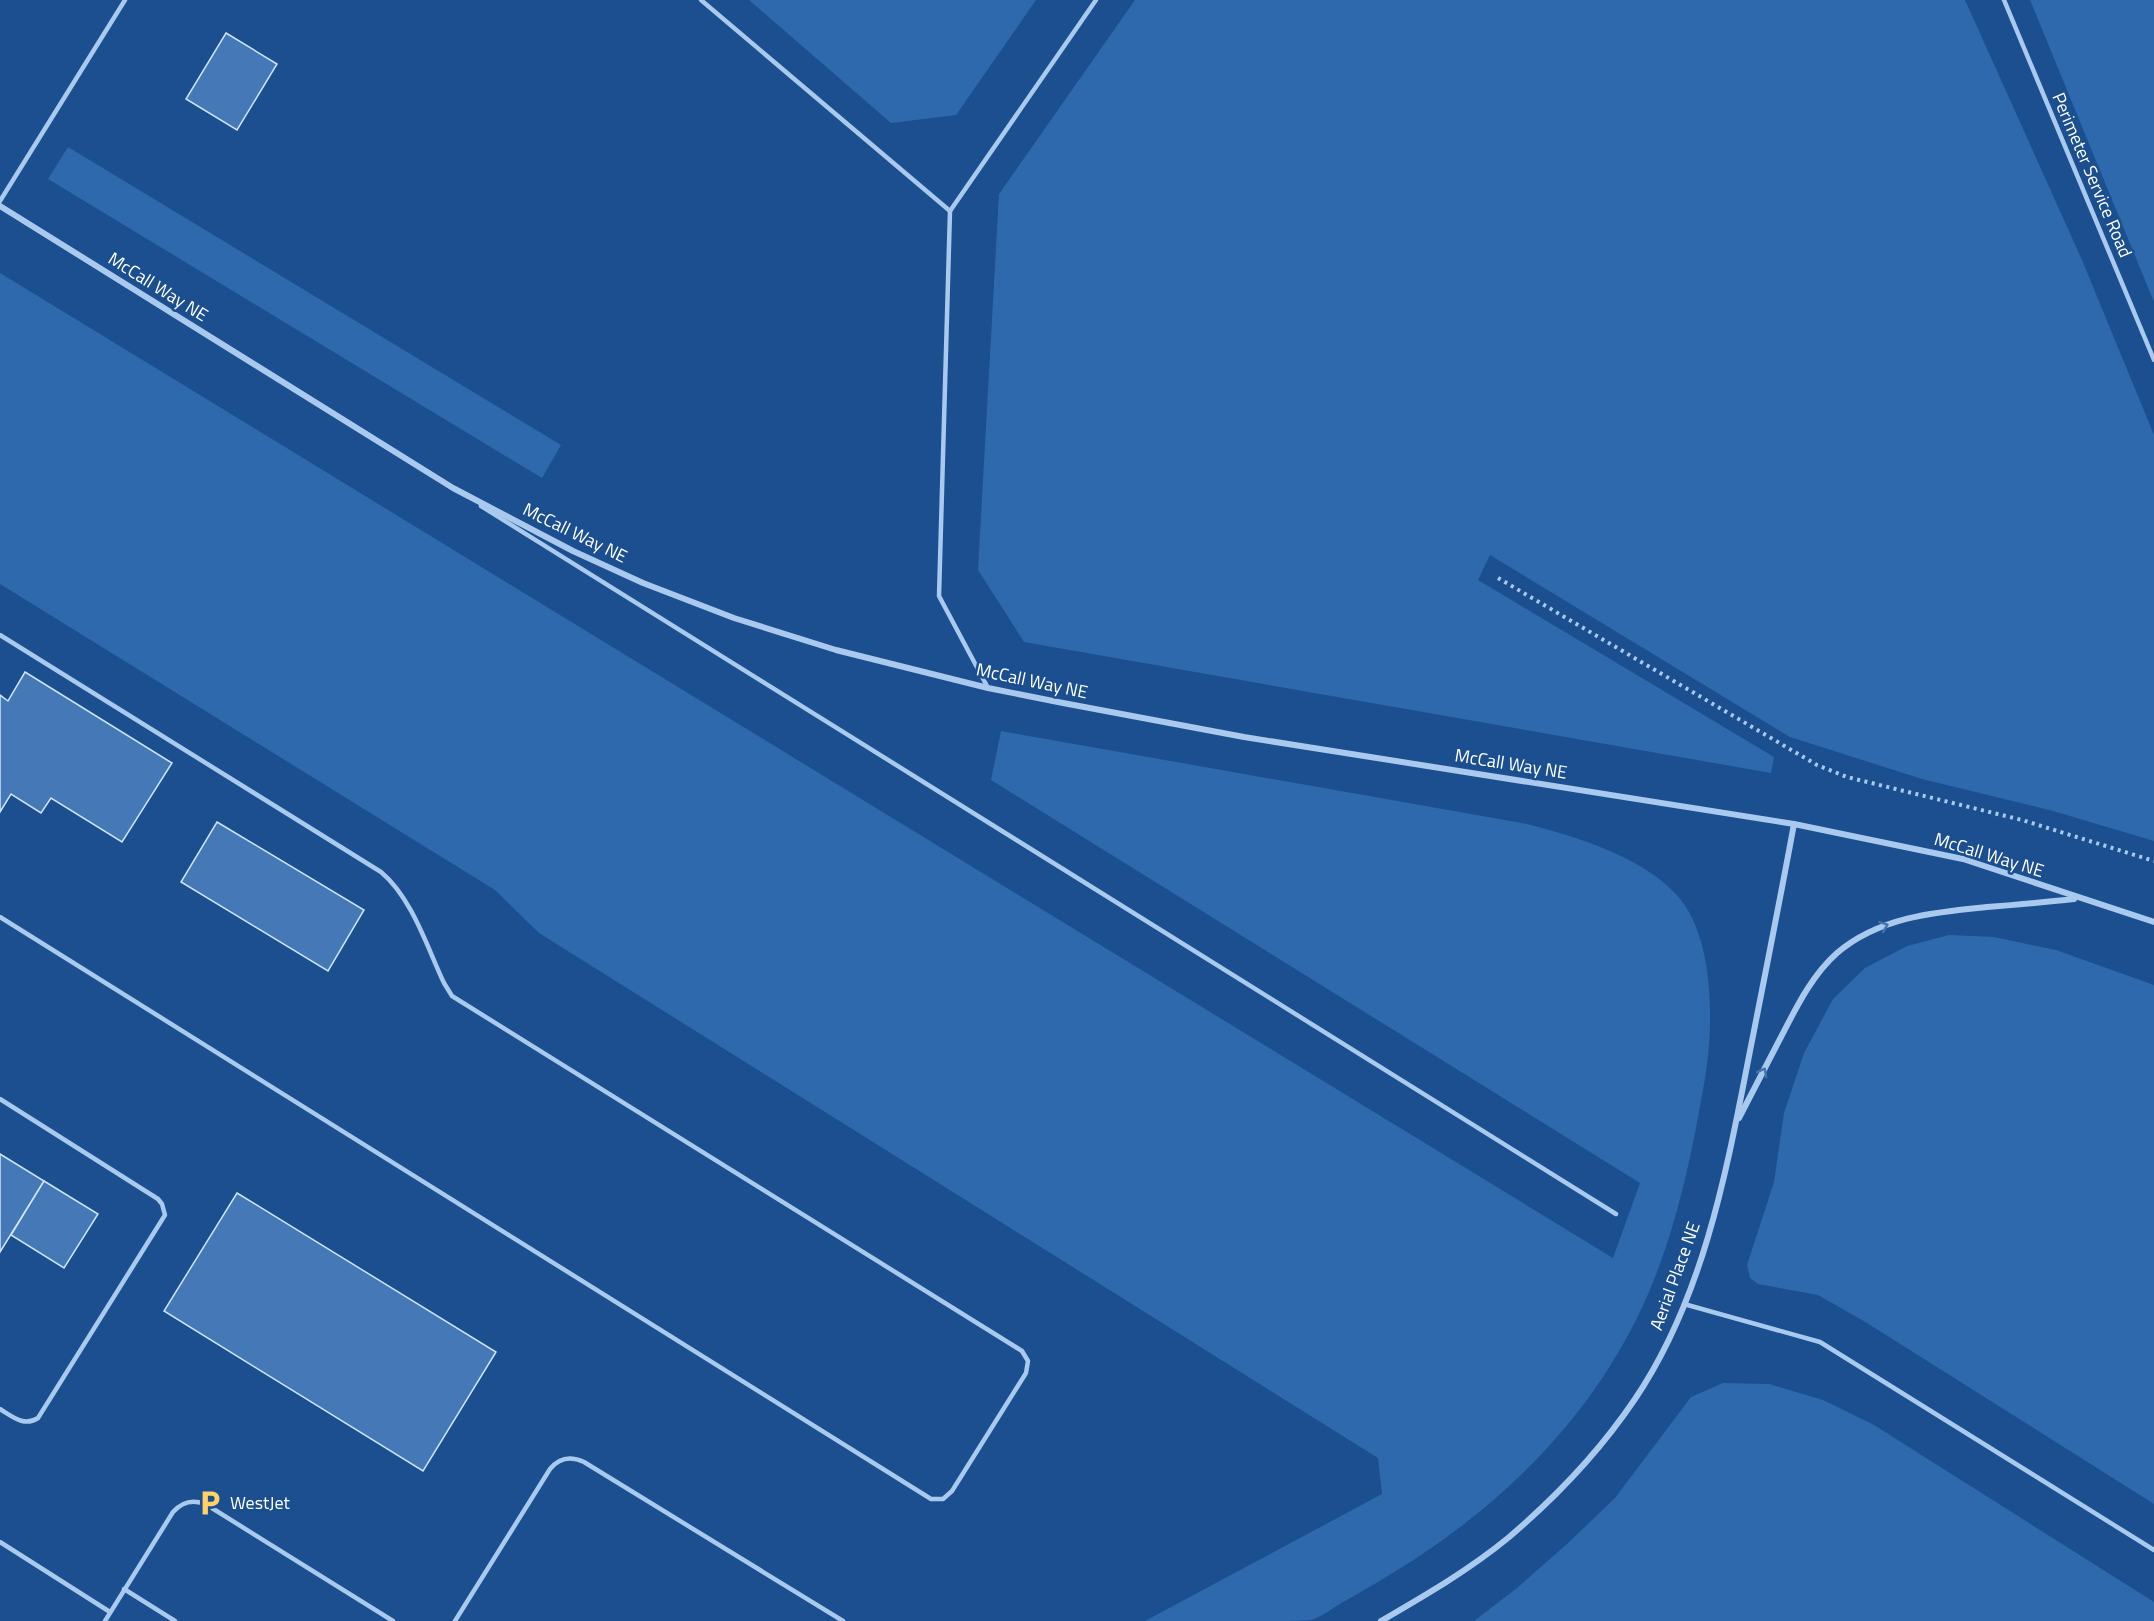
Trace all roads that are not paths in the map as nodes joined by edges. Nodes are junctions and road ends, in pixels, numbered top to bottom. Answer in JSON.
{"nodes":[{"id":1,"x":125,"y":0,"type":"edge"},
{"id":2,"x":701,"y":0,"type":"edge"},
{"id":3,"x":1096,"y":0,"type":"edge"},
{"id":4,"x":2004,"y":0,"type":"edge"},
{"id":5,"x":0,"y":201,"type":"edge"},
{"id":6,"x":0,"y":206,"type":"edge"},
{"id":7,"x":950,"y":211,"type":"junction"},
{"id":8,"x":2154,"y":360,"type":"edge"},
{"id":9,"x":453,"y":488,"type":"junction"},
{"id":10,"x":0,"y":635,"type":"edge"},
{"id":11,"x":988,"y":688,"type":"junction"},
{"id":12,"x":1794,"y":824,"type":"junction"},
{"id":13,"x":2079,"y":899,"type":"junction"},
{"id":14,"x":0,"y":917,"type":"edge"},
{"id":15,"x":2154,"y":922,"type":"edge"},
{"id":16,"x":0,"y":1099,"type":"edge"},
{"id":17,"x":1736,"y":1124,"type":"junction"},
{"id":18,"x":1616,"y":1214,"type":"dead end"},
{"id":19,"x":1684,"y":1304,"type":"junction"},
{"id":20,"x":0,"y":1409,"type":"edge"},
{"id":21,"x":0,"y":1542,"type":"edge"},
{"id":22,"x":2154,"y":1550,"type":"edge"},
{"id":23,"x":124,"y":1589,"type":"junction"},
{"id":24,"x":110,"y":1612,"type":"junction"},
{"id":25,"x":105,"y":1621,"type":"edge"},
{"id":26,"x":175,"y":1621,"type":"edge"},
{"id":27,"x":393,"y":1621,"type":"edge"},
{"id":28,"x":454,"y":1621,"type":"edge"},
{"id":29,"x":843,"y":1621,"type":"edge"},
{"id":30,"x":1382,"y":1621,"type":"edge"}],
"edges":[{"from":1,"to":5,"type":"lane"},
{"from":2,"to":7,"type":"lane"},
{"from":3,"to":7,"type":"lane"},
{"from":4,"to":8,"type":"lane","name":"Perimeter Service Road"},
{"from":6,"to":9,"type":"street","name":"McCall Way NE"},
{"from":7,"to":11,"type":"lane"},
{"from":9,"to":11,"type":"street","name":"McCall Way NE"},
{"from":9,"to":18,"type":"lane"},
{"from":10,"to":14,"type":"lane"},
{"from":11,"to":12,"type":"street","name":"McCall Way NE"},
{"from":12,"to":13,"type":"street","name":"McCall Way NE"},
{"from":12,"to":17,"type":"street","name":"Aerial Place NE"},
{"from":13,"to":15,"type":"street","name":"McCall Way NE"},
{"from":17,"to":13,"type":"street","one_way":true},
{"from":16,"to":20,"type":"lane"},
{"from":17,"to":19,"type":"street","name":"Aerial Place NE"},
{"from":19,"to":22,"type":"lane"},
{"from":19,"to":30,"type":"street","name":"Aerial Place NE"},
{"from":21,"to":24,"type":"lane"},
{"from":23,"to":24,"type":"lane"},
{"from":23,"to":26,"type":"lane"},
{"from":23,"to":27,"type":"lane"},
{"from":24,"to":25,"type":"lane"},
{"from":28,"to":29,"type":"lane"}]}
